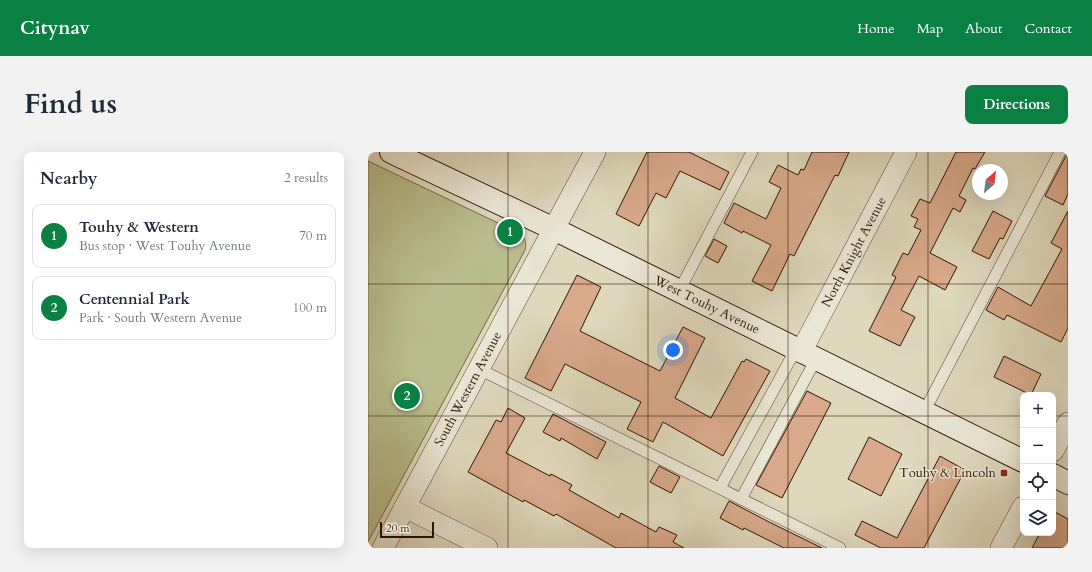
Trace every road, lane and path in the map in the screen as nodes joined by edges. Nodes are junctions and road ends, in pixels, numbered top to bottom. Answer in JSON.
{"nodes":[{"id":1,"x":391,"y":152,"type":"edge"},
{"id":2,"x":595,"y":152,"type":"edge"},
{"id":3,"x":752,"y":152,"type":"edge"},
{"id":4,"x":906,"y":152,"type":"edge"},
{"id":5,"x":1060,"y":152,"type":"edge"},
{"id":6,"x":554,"y":230,"type":"junction"},
{"id":7,"x":679,"y":291,"type":"junction"},
{"id":8,"x":804,"y":353,"type":"junction"},
{"id":9,"x":479,"y":369,"type":"junction"},
{"id":10,"x":924,"y":412,"type":"junction"},
{"id":11,"x":1068,"y":423,"type":"edge"},
{"id":12,"x":1056,"y":445,"type":"edge"},
{"id":13,"x":1020,"y":459,"type":"edge"},
{"id":14,"x":1056,"y":477,"type":"edge"},
{"id":15,"x":1068,"y":483,"type":"edge"},
{"id":16,"x":720,"y":488,"type":"junction"},
{"id":17,"x":741,"y":499,"type":"junction"},
{"id":18,"x":405,"y":507,"type":"junction"},
{"id":19,"x":1020,"y":513,"type":"edge"},
{"id":20,"x":383,"y":548,"type":"edge"},
{"id":21,"x":487,"y":548,"type":"edge"},
{"id":22,"x":840,"y":548,"type":"edge"},
{"id":23,"x":1001,"y":548,"type":"edge"}],
"edges":[{"from":1,"to":6,"type":"main road","name":"West Touhy Avenue"},
{"from":2,"to":6,"type":"street","name":"South Western Avenue"},
{"from":3,"to":7,"type":"lane"},
{"from":4,"to":8,"type":"street","name":"North Knight Avenue"},
{"from":5,"to":10,"type":"lane"},
{"from":6,"to":7,"type":"main road","name":"West Touhy Avenue"},
{"from":6,"to":9,"type":"street","name":"South Western Avenue"},
{"from":7,"to":8,"type":"main road","name":"West Touhy Avenue"},
{"from":8,"to":10,"type":"main road","name":"West Touhy Avenue"},
{"from":8,"to":16,"type":"lane"},
{"from":8,"to":17,"type":"lane"},
{"from":9,"to":16,"type":"lane"},
{"from":9,"to":18,"type":"street","name":"South Western Avenue"},
{"from":10,"to":13,"type":"main road","name":"West Touhy Avenue"},
{"from":11,"to":12,"type":"street"},
{"from":14,"to":15,"type":"main road"},
{"from":16,"to":17,"type":"lane"},
{"from":17,"to":22,"type":"lane"},
{"from":18,"to":20,"type":"street","name":"South Western Avenue"},
{"from":18,"to":21,"type":"street"},
{"from":19,"to":23,"type":"street"}]}
